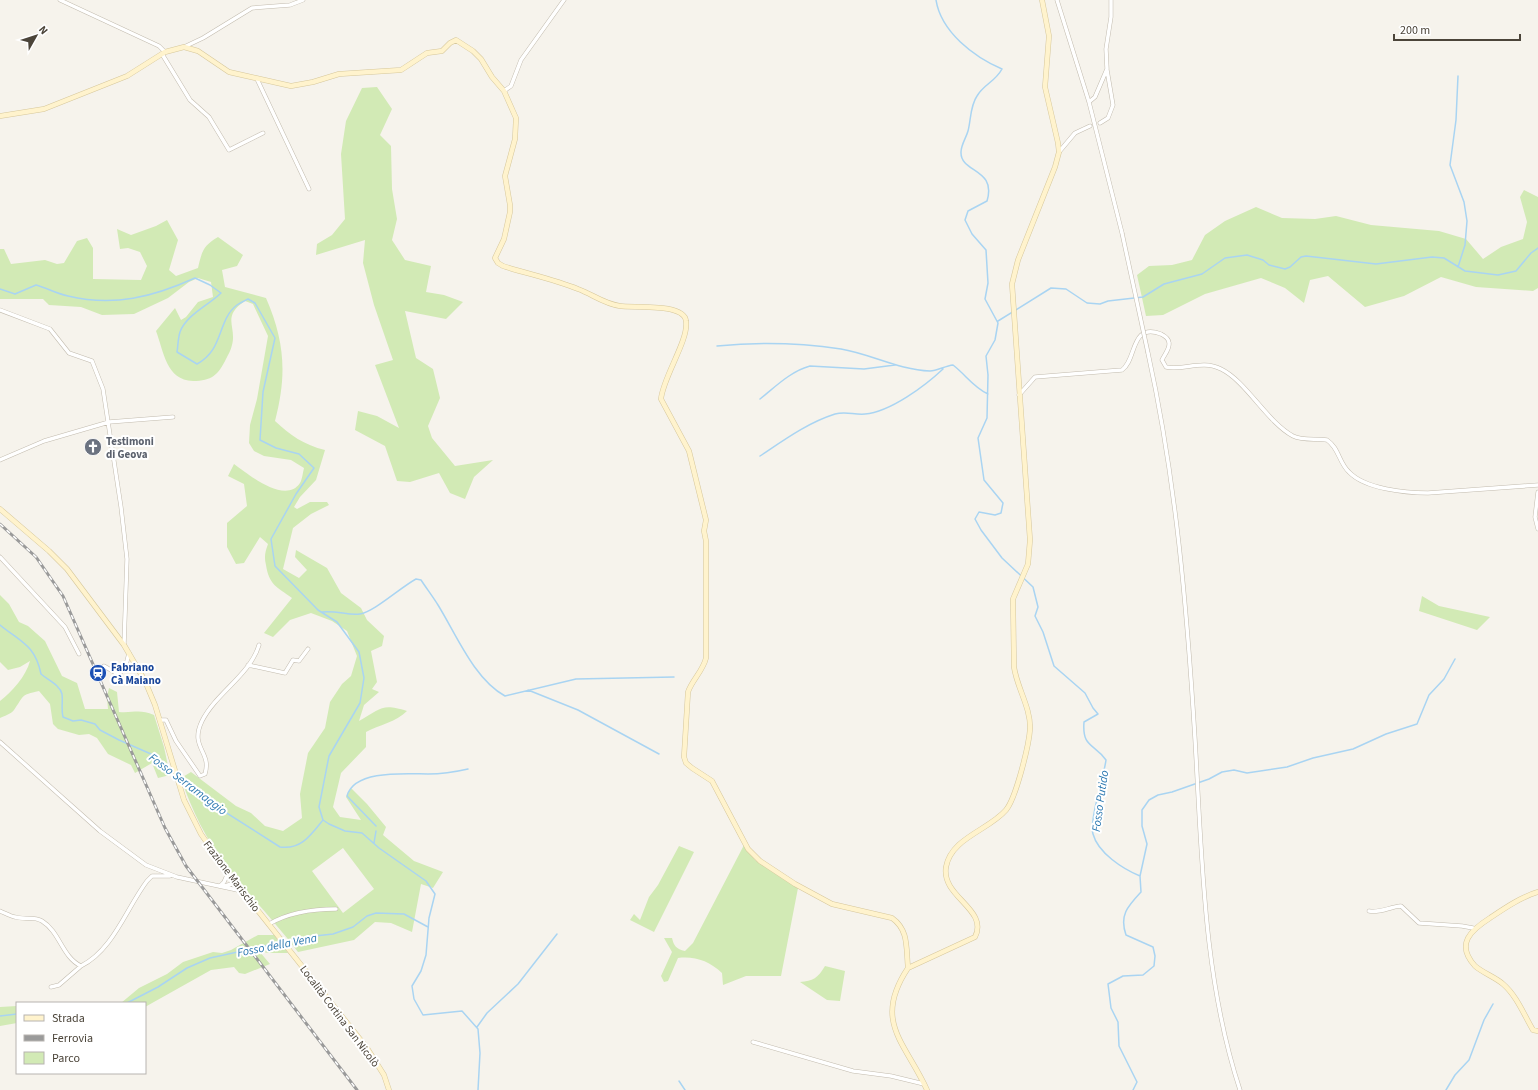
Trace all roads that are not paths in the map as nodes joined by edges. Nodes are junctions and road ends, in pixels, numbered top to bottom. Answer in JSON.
{"nodes":[{"id":1,"x":60,"y":0,"type":"edge"},
{"id":2,"x":303,"y":0,"type":"edge"},
{"id":3,"x":564,"y":0,"type":"edge"},
{"id":4,"x":1042,"y":0,"type":"edge"},
{"id":5,"x":1057,"y":0,"type":"edge"},
{"id":6,"x":1111,"y":0,"type":"edge"},
{"id":7,"x":184,"y":47,"type":"junction"},
{"id":8,"x":164,"y":53,"type":"junction"},
{"id":9,"x":1106,"y":69,"type":"junction"},
{"id":10,"x":257,"y":79,"type":"junction"},
{"id":11,"x":504,"y":90,"type":"junction"},
{"id":12,"x":1089,"y":102,"type":"junction"},
{"id":13,"x":0,"y":116,"type":"edge"},
{"id":14,"x":1100,"y":123,"type":"dead end"},
{"id":15,"x":1090,"y":126,"type":"dead end"},
{"id":16,"x":263,"y":133,"type":"dead end"},
{"id":17,"x":1059,"y":152,"type":"junction"},
{"id":18,"x":309,"y":189,"type":"dead end"},
{"id":19,"x":0,"y":310,"type":"edge"},
{"id":20,"x":1019,"y":395,"type":"junction"},
{"id":21,"x":173,"y":417,"type":"dead end"},
{"id":22,"x":109,"y":422,"type":"junction"},
{"id":23,"x":0,"y":460,"type":"edge"},
{"id":24,"x":1538,"y":485,"type":"edge"},
{"id":25,"x":1538,"y":492,"type":"edge"},
{"id":26,"x":0,"y":509,"type":"edge"},
{"id":27,"x":1538,"y":529,"type":"edge"},
{"id":28,"x":0,"y":557,"type":"edge"},
{"id":29,"x":124,"y":645,"type":"junction"},
{"id":30,"x":259,"y":645,"type":"dead end"},
{"id":31,"x":308,"y":649,"type":"dead end"},
{"id":32,"x":129,"y":652,"type":"junction"},
{"id":33,"x":80,"y":654,"type":"dead end"},
{"id":34,"x":248,"y":665,"type":"junction"},
{"id":35,"x":104,"y":666,"type":"dead end"},
{"id":36,"x":161,"y":720,"type":"junction"},
{"id":37,"x":0,"y":742,"type":"edge"},
{"id":38,"x":228,"y":873,"type":"junction"},
{"id":39,"x":173,"y":876,"type":"junction"},
{"id":40,"x":236,"y":883,"type":"junction"},
{"id":41,"x":218,"y":886,"type":"junction"},
{"id":42,"x":242,"y":891,"type":"junction"},
{"id":43,"x":1538,"y":892,"type":"edge"},
{"id":44,"x":336,"y":909,"type":"dead end"},
{"id":45,"x":0,"y":911,"type":"edge"},
{"id":46,"x":1369,"y":911,"type":"dead end"},
{"id":47,"x":269,"y":924,"type":"junction"},
{"id":48,"x":1473,"y":928,"type":"junction"},
{"id":49,"x":285,"y":943,"type":"joint"},
{"id":50,"x":81,"y":966,"type":"junction"},
{"id":51,"x":908,"y":968,"type":"junction"},
{"id":52,"x":51,"y":987,"type":"dead end"},
{"id":53,"x":1538,"y":1031,"type":"edge"},
{"id":54,"x":753,"y":1042,"type":"dead end"},
{"id":55,"x":924,"y":1084,"type":"junction"},
{"id":56,"x":389,"y":1090,"type":"edge"},
{"id":57,"x":927,"y":1090,"type":"edge"},
{"id":58,"x":1240,"y":1090,"type":"edge"}],
"edges":[{"from":1,"to":8,"type":"street"},
{"from":2,"to":7,"type":"street"},
{"from":3,"to":11,"type":"street"},
{"from":4,"to":17,"type":"street"},
{"from":5,"to":12,"type":"street"},
{"from":6,"to":9,"type":"street"},
{"from":7,"to":8,"type":"street"},
{"from":7,"to":10,"type":"street"},
{"from":8,"to":13,"type":"street"},
{"from":8,"to":16,"type":"street"},
{"from":9,"to":12,"type":"street"},
{"from":9,"to":14,"type":"street"},
{"from":10,"to":11,"type":"street"},
{"from":10,"to":18,"type":"street"},
{"from":11,"to":51,"type":"street"},
{"from":12,"to":58,"type":"street","bridge":true},
{"from":15,"to":17,"type":"street"},
{"from":17,"to":20,"type":"street"},
{"from":19,"to":22,"type":"street"},
{"from":20,"to":24,"type":"street"},
{"from":20,"to":51,"type":"street"},
{"from":21,"to":22,"type":"street"},
{"from":22,"to":23,"type":"street"},
{"from":22,"to":29,"type":"street"},
{"from":25,"to":27,"type":"street"},
{"from":26,"to":29,"type":"street","name":"Frazione Marischio"},
{"from":28,"to":33,"type":"street"},
{"from":29,"to":32,"type":"street","name":"Frazione Marischio"},
{"from":30,"to":34,"type":"street"},
{"from":31,"to":34,"type":"street"},
{"from":32,"to":35,"type":"street"},
{"from":32,"to":36,"type":"street","name":"Frazione Marischio"},
{"from":34,"to":36,"type":"street"},
{"from":36,"to":38,"type":"street","name":"Frazione Marischio"},
{"from":37,"to":39,"type":"street"},
{"from":38,"to":40,"type":"street","name":"Frazione Marischio"},
{"from":38,"to":41,"type":"street"},
{"from":39,"to":41,"type":"street"},
{"from":39,"to":50,"type":"street"},
{"from":40,"to":41,"type":"street"},
{"from":40,"to":42,"type":"street","name":"Frazione Marischio"},
{"from":41,"to":42,"type":"street"},
{"from":42,"to":47,"type":"street","name":"Frazione Marischio"},
{"from":43,"to":48,"type":"street"},
{"from":44,"to":47,"type":"street"},
{"from":45,"to":50,"type":"street"},
{"from":46,"to":48,"type":"street"},
{"from":47,"to":49,"type":"street","name":"Frazione Marischio"},
{"from":48,"to":53,"type":"street"},
{"from":49,"to":56,"type":"street","name":"Località Cortina San Nicolò"},
{"from":50,"to":52,"type":"street"},
{"from":51,"to":55,"type":"street"},
{"from":54,"to":55,"type":"street"},
{"from":55,"to":57,"type":"street"}]}
